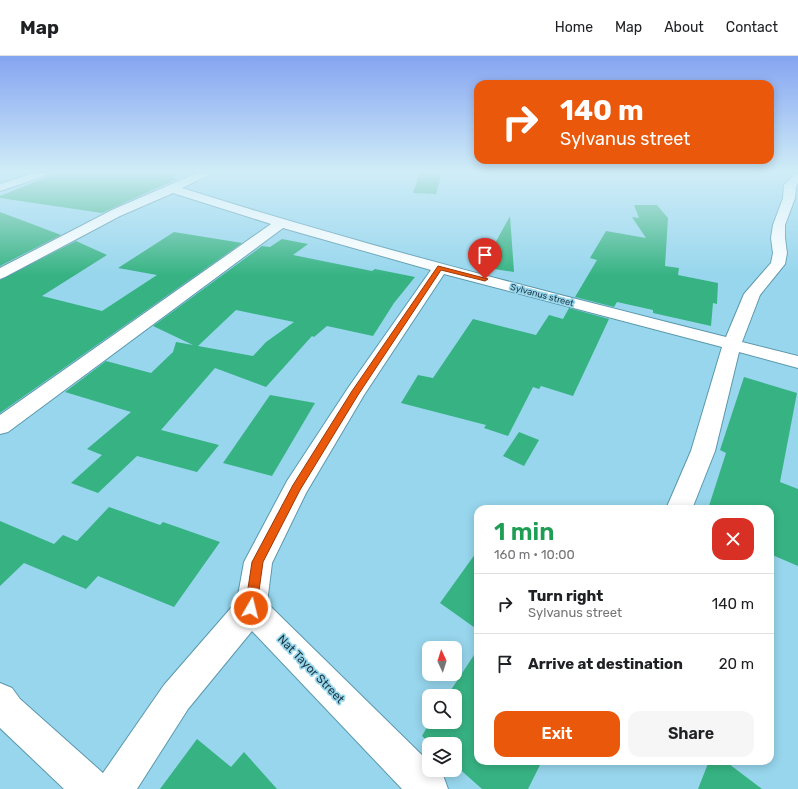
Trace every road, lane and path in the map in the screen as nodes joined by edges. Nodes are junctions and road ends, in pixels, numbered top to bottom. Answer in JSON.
{"nodes":[{"id":1,"x":130,"y":207,"type":"edge"},
{"id":2,"x":230,"y":207,"type":"edge"},
{"id":3,"x":785,"y":207,"type":"edge"},
{"id":4,"x":281,"y":223,"type":"junction"},
{"id":5,"x":440,"y":268,"type":"junction"},
{"id":6,"x":0,"y":274,"type":"edge"},
{"id":7,"x":732,"y":344,"type":"junction"},
{"id":8,"x":798,"y":362,"type":"edge"},
{"id":9,"x":0,"y":426,"type":"edge"},
{"id":10,"x":681,"y":505,"type":"edge"},
{"id":11,"x":251,"y":608,"type":"junction"},
{"id":12,"x":0,"y":700,"type":"edge"},
{"id":13,"x":92,"y":789,"type":"edge"},
{"id":14,"x":114,"y":789,"type":"edge"},
{"id":15,"x":429,"y":789,"type":"edge"}],
"edges":[{"from":1,"to":6,"type":"street"},
{"from":2,"to":4,"type":"street","name":"Sylvanus street"},
{"from":3,"to":7,"type":"street"},
{"from":4,"to":5,"type":"street","name":"Sylvanus street"},
{"from":4,"to":9,"type":"street"},
{"from":5,"to":7,"type":"street","name":"Sylvanus street"},
{"from":5,"to":11,"type":"street"},
{"from":7,"to":8,"type":"street","name":"Sylvanus street"},
{"from":7,"to":10,"type":"street"},
{"from":11,"to":14,"type":"street"},
{"from":11,"to":15,"type":"street","name":"Nat Tayor Street"},
{"from":12,"to":13,"type":"street"}]}
